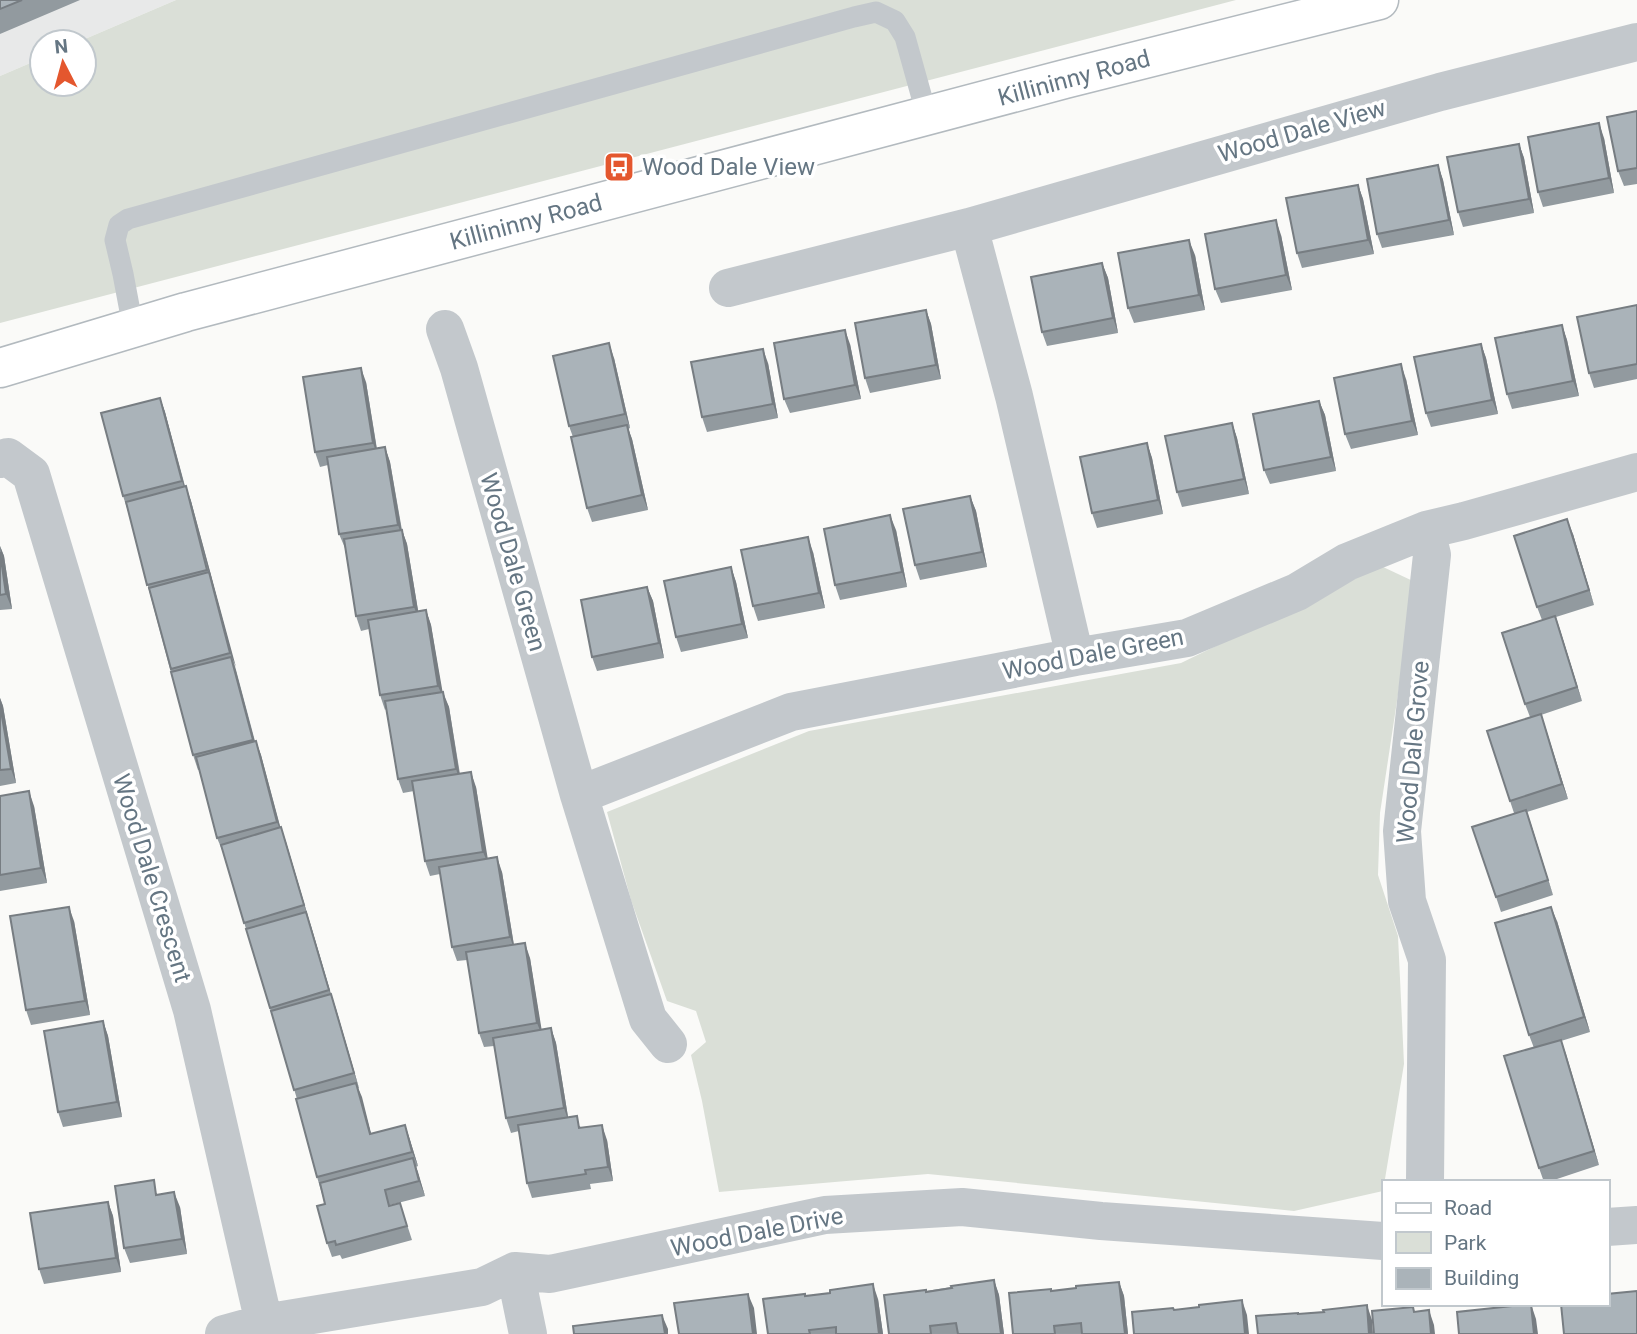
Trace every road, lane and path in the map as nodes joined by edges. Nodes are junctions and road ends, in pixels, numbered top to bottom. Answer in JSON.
{"nodes":[{"id":1,"x":1379,"y":0,"type":"edge"},
{"id":2,"x":1637,"y":42,"type":"edge"},
{"id":3,"x":928,"y":116,"type":"junction"},
{"id":4,"x":970,"y":227,"type":"junction"},
{"id":5,"x":728,"y":288,"type":"dead end"},
{"id":6,"x":133,"y":327,"type":"junction"},
{"id":7,"x":445,"y":329,"type":"dead end"},
{"id":8,"x":0,"y":368,"type":"edge"},
{"id":9,"x":0,"y":460,"type":"edge"},
{"id":10,"x":1637,"y":472,"type":"edge"},
{"id":11,"x":1426,"y":530,"type":"junction"},
{"id":12,"x":1075,"y":657,"type":"junction"},
{"id":13,"x":579,"y":795,"type":"junction"},
{"id":14,"x":668,"y":1044,"type":"dead end"},
{"id":15,"x":1425,"y":1180,"type":"edge"},
{"id":16,"x":1637,"y":1225,"type":"edge"},
{"id":17,"x":1609,"y":1227,"type":"edge"},
{"id":18,"x":1382,"y":1241,"type":"edge"},
{"id":19,"x":515,"y":1271,"type":"junction"},
{"id":20,"x":264,"y":1323,"type":"junction"},
{"id":21,"x":224,"y":1334,"type":"edge"},
{"id":22,"x":528,"y":1334,"type":"edge"}],
"edges":[{"from":1,"to":3,"type":"main road","name":"Killininny Road"},
{"from":2,"to":4,"type":"street","name":"Wood Dale View"},
{"from":3,"to":6,"type":"main road","name":"Killininny Road"},
{"from":3,"to":6,"type":"lane"},
{"from":4,"to":5,"type":"street","name":"Wood Dale View"},
{"from":4,"to":12,"type":"street"},
{"from":6,"to":8,"type":"main road","name":"Killininny Road"},
{"from":7,"to":13,"type":"street","name":"Wood Dale Green"},
{"from":9,"to":20,"type":"street","name":"Wood Dale Crescent"},
{"from":10,"to":11,"type":"street","name":"Wood Dale Green"},
{"from":11,"to":12,"type":"street","name":"Wood Dale Green"},
{"from":11,"to":15,"type":"street","name":"Wood Dale Grove"},
{"from":12,"to":13,"type":"street","name":"Wood Dale Green"},
{"from":13,"to":14,"type":"street","name":"Wood Dale Green"},
{"from":16,"to":17,"type":"street"},
{"from":18,"to":19,"type":"street","name":"Wood Dale Drive"},
{"from":19,"to":20,"type":"street"},
{"from":19,"to":22,"type":"street"},
{"from":20,"to":21,"type":"street"}]}
